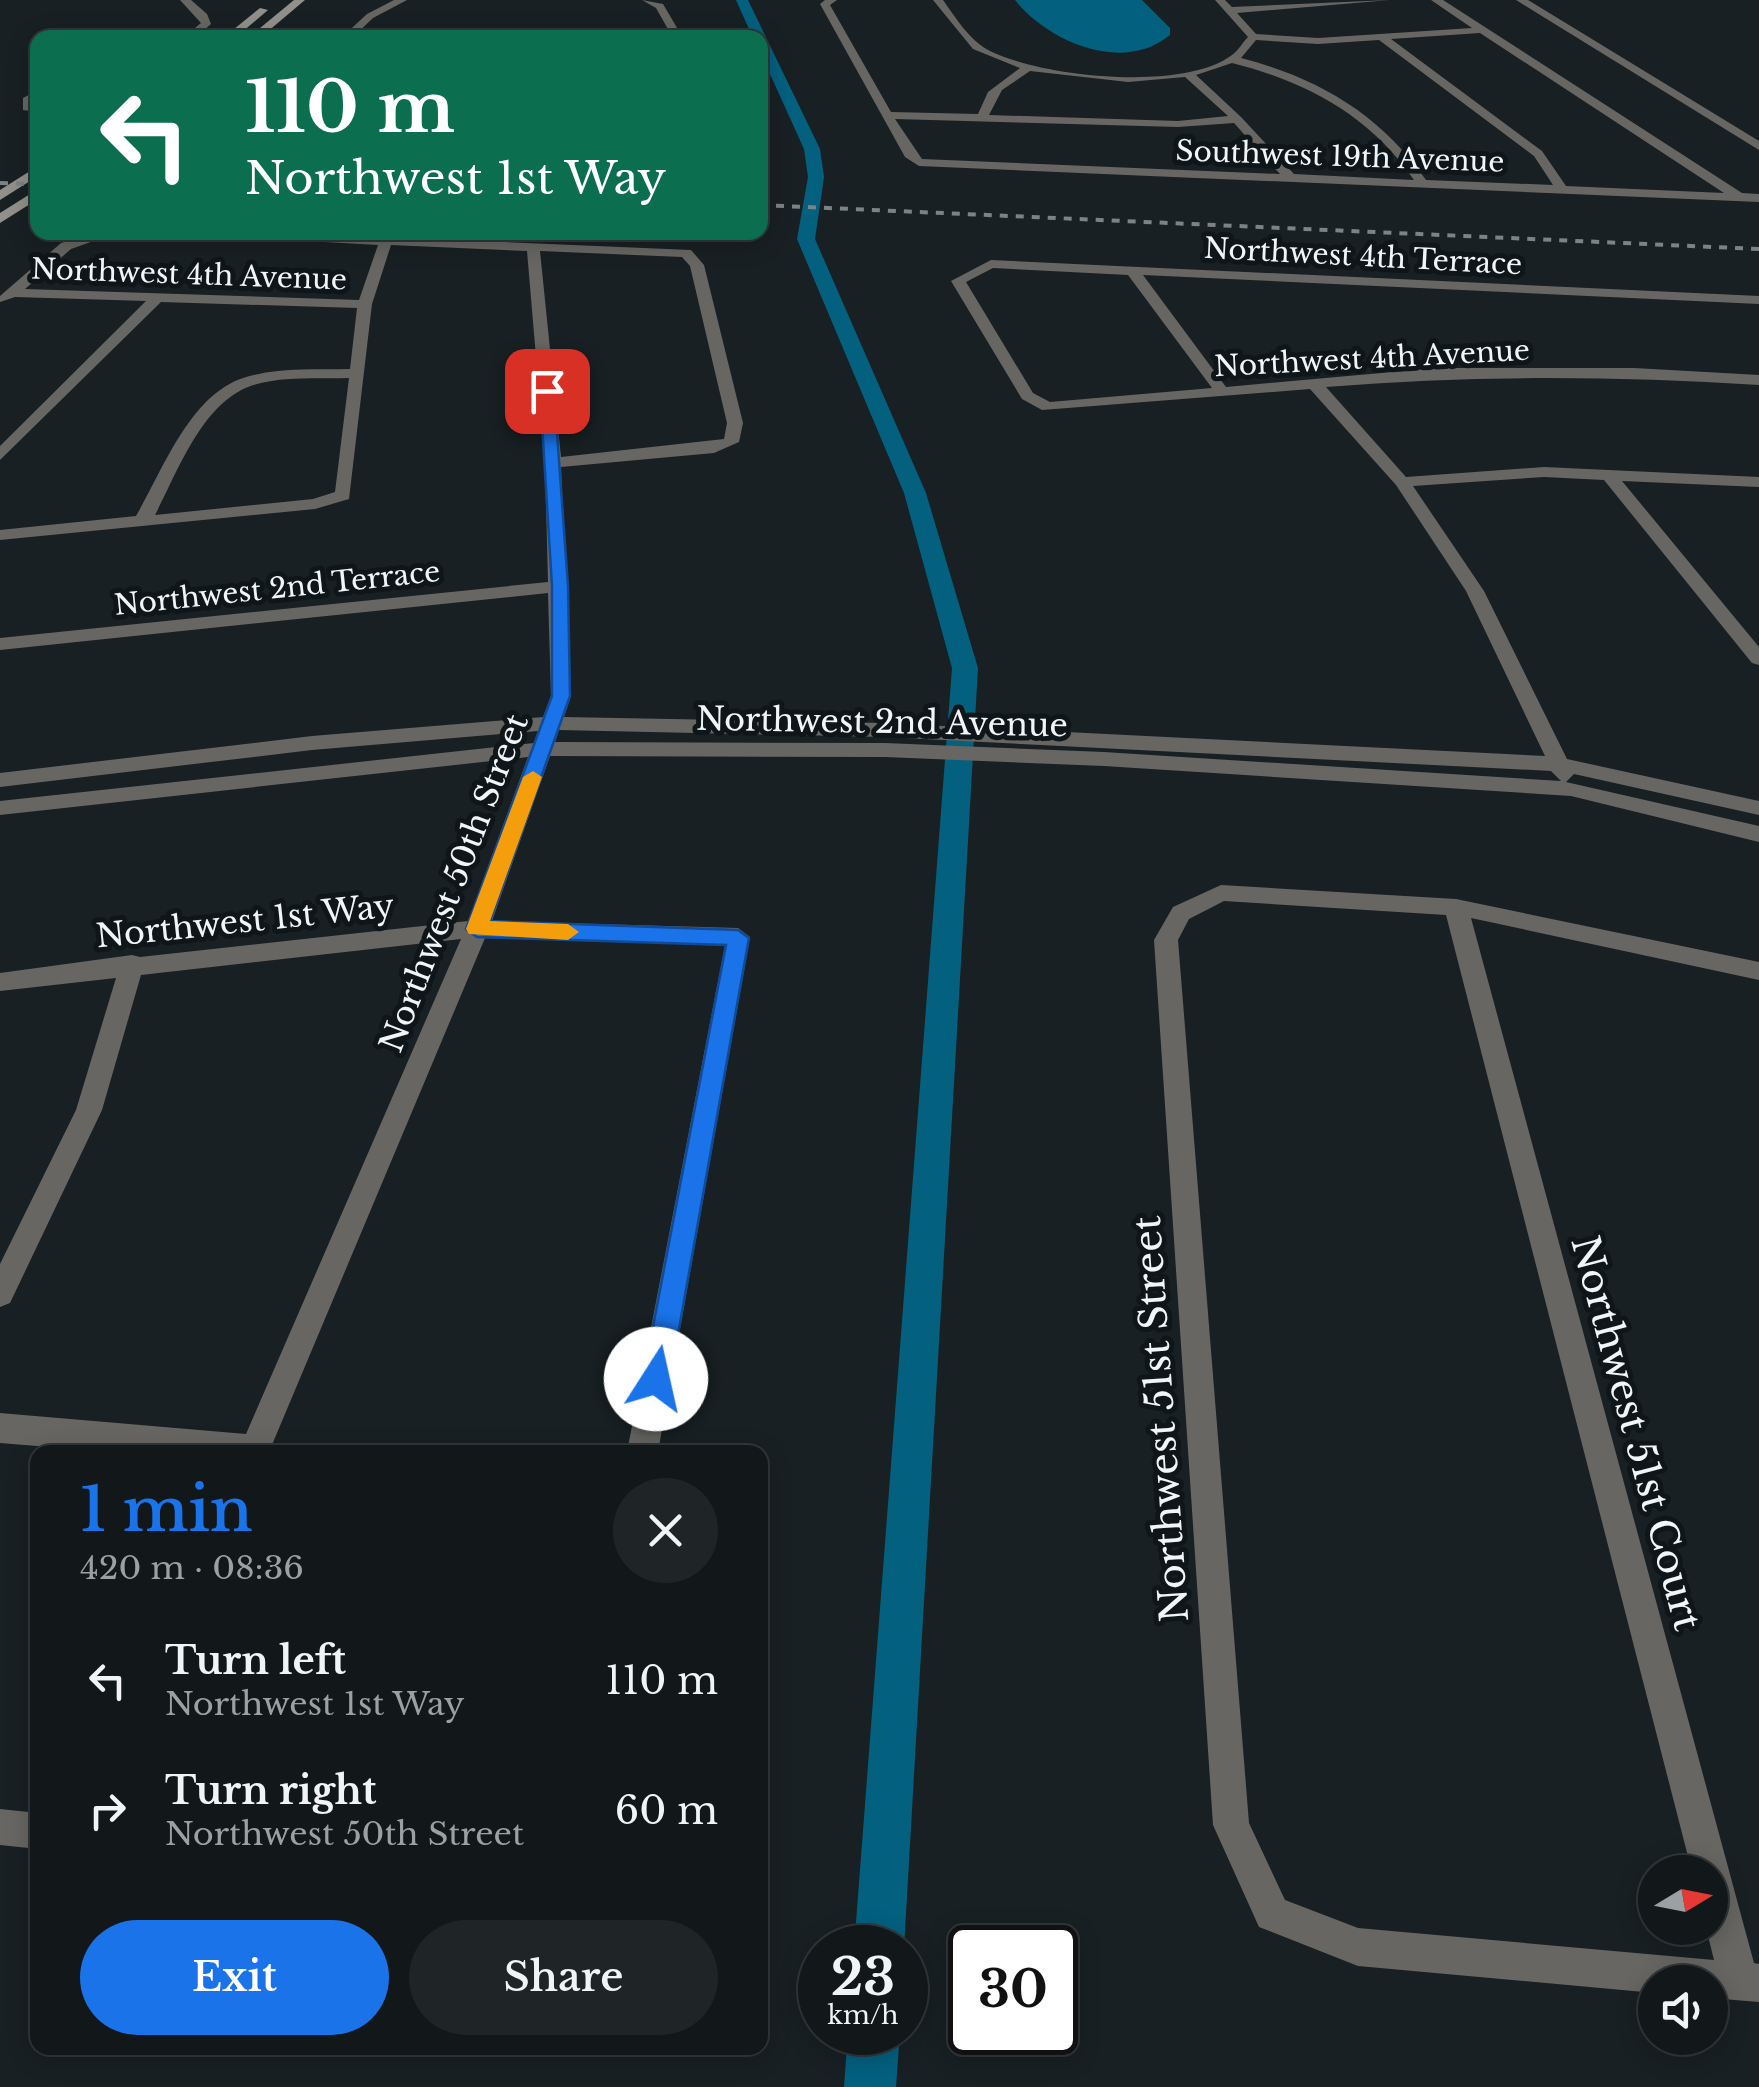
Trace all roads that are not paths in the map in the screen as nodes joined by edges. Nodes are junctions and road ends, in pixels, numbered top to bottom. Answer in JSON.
{"nodes":[{"id":1,"x":185,"y":0,"type":"edge"},
{"id":2,"x":274,"y":0,"type":"edge"},
{"id":3,"x":300,"y":0,"type":"edge"},
{"id":4,"x":402,"y":0,"type":"edge"},
{"id":5,"x":647,"y":0,"type":"edge"},
{"id":6,"x":832,"y":0,"type":"edge"},
{"id":7,"x":938,"y":0,"type":"edge"},
{"id":8,"x":1220,"y":0,"type":"edge"},
{"id":9,"x":1385,"y":0,"type":"edge"},
{"id":10,"x":1436,"y":0,"type":"edge"},
{"id":11,"x":1521,"y":0,"type":"edge"},
{"id":12,"x":1232,"y":10,"type":"junction"},
{"id":13,"x":198,"y":30,"type":"edge"},
{"id":14,"x":238,"y":30,"type":"edge"},
{"id":15,"x":263,"y":30,"type":"edge"},
{"id":16,"x":355,"y":30,"type":"edge"},
{"id":17,"x":674,"y":30,"type":"edge"},
{"id":18,"x":1485,"y":30,"type":"junction"},
{"id":19,"x":1253,"y":37,"type":"junction"},
{"id":20,"x":1380,"y":37,"type":"junction"},
{"id":21,"x":1234,"y":60,"type":"junction"},
{"id":22,"x":1026,"y":68,"type":"junction"},
{"id":23,"x":1188,"y":74,"type":"junction"},
{"id":24,"x":888,"y":115,"type":"junction"},
{"id":25,"x":983,"y":117,"type":"junction"},
{"id":26,"x":1238,"y":119,"type":"junction"},
{"id":27,"x":1759,"y":146,"type":"edge"},
{"id":28,"x":30,"y":175,"type":"edge"},
{"id":29,"x":1292,"y":180,"type":"junction"},
{"id":30,"x":1424,"y":184,"type":"junction"},
{"id":31,"x":1562,"y":191,"type":"junction"},
{"id":32,"x":0,"y":196,"type":"edge"},
{"id":33,"x":1739,"y":197,"type":"junction"},
{"id":34,"x":30,"y":198,"type":"edge"},
{"id":35,"x":1759,"y":198,"type":"edge"},
{"id":36,"x":0,"y":219,"type":"edge"},
{"id":37,"x":82,"y":240,"type":"edge"},
{"id":38,"x":360,"y":240,"type":"edge"},
{"id":39,"x":386,"y":241,"type":"junction"},
{"id":40,"x":533,"y":248,"type":"junction"},
{"id":41,"x":1132,"y":270,"type":"junction"},
{"id":42,"x":6,"y":298,"type":"edge"},
{"id":43,"x":155,"y":300,"type":"junction"},
{"id":44,"x":1759,"y":300,"type":"edge"},
{"id":45,"x":365,"y":304,"type":"junction"},
{"id":46,"x":356,"y":373,"type":"junction"},
{"id":47,"x":1759,"y":380,"type":"edge"},
{"id":48,"x":1316,"y":386,"type":"junction"},
{"id":49,"x":1221,"y":390,"type":"junction"},
{"id":50,"x":1048,"y":407,"type":"joint"},
{"id":51,"x":0,"y":456,"type":"edge"},
{"id":52,"x":553,"y":463,"type":"junction"},
{"id":53,"x":1609,"y":476,"type":"junction"},
{"id":54,"x":1402,"y":482,"type":"junction"},
{"id":55,"x":1759,"y":482,"type":"edge"},
{"id":56,"x":144,"y":520,"type":"junction"},
{"id":57,"x":0,"y":535,"type":"edge"},
{"id":58,"x":560,"y":586,"type":"junction"},
{"id":59,"x":0,"y":644,"type":"edge"},
{"id":60,"x":1759,"y":659,"type":"edge"},
{"id":61,"x":552,"y":724,"type":"junction"},
{"id":62,"x":906,"y":741,"type":"junction"},
{"id":63,"x":543,"y":749,"type":"junction"},
{"id":64,"x":1558,"y":764,"type":"junction"},
{"id":65,"x":0,"y":780,"type":"edge"},
{"id":66,"x":1571,"y":789,"type":"junction"},
{"id":67,"x":0,"y":808,"type":"edge"},
{"id":68,"x":1759,"y":808,"type":"edge"},
{"id":69,"x":1759,"y":834,"type":"edge"},
{"id":70,"x":1456,"y":907,"type":"junction"},
{"id":71,"x":477,"y":929,"type":"junction"},
{"id":72,"x":132,"y":964,"type":"junction"},
{"id":73,"x":1759,"y":970,"type":"edge"},
{"id":74,"x":0,"y":982,"type":"edge"},
{"id":75,"x":0,"y":1294,"type":"edge"},
{"id":76,"x":0,"y":1428,"type":"edge"},
{"id":77,"x":188,"y":1445,"type":"edge"},
{"id":78,"x":257,"y":1445,"type":"edge"},
{"id":79,"x":643,"y":1445,"type":"edge"},
{"id":80,"x":0,"y":1827,"type":"edge"},
{"id":81,"x":30,"y":1830,"type":"edge"},
{"id":82,"x":1749,"y":1982,"type":"edge"}],
"edges":[{"from":1,"to":13,"type":"street"},
{"from":2,"to":14,"type":"main road"},
{"from":3,"to":15,"type":"main road"},
{"from":4,"to":16,"type":"street"},
{"from":5,"to":17,"type":"street"},
{"from":6,"to":24,"type":"street"},
{"from":7,"to":22,"type":"street"},
{"from":8,"to":12,"type":"street"},
{"from":9,"to":12,"type":"street"},
{"from":10,"to":18,"type":"street"},
{"from":11,"to":27,"type":"street"},
{"from":12,"to":19,"type":"street"},
{"from":18,"to":20,"type":"street"},
{"from":18,"to":33,"type":"street"},
{"from":19,"to":20,"type":"street"},
{"from":19,"to":21,"type":"street"},
{"from":20,"to":31,"type":"street"},
{"from":21,"to":23,"type":"street"},
{"from":21,"to":30,"type":"street"},
{"from":22,"to":23,"type":"street"},
{"from":22,"to":25,"type":"street"},
{"from":23,"to":26,"type":"street"},
{"from":24,"to":25,"type":"street"},
{"from":24,"to":29,"type":"street","name":"Southwest 19th Avenue"},
{"from":25,"to":26,"type":"street"},
{"from":26,"to":29,"type":"street"},
{"from":28,"to":32,"type":"main road"},
{"from":29,"to":30,"type":"street","name":"Southwest 19th Avenue"},
{"from":30,"to":31,"type":"street","name":"Southwest 19th Avenue"},
{"from":31,"to":33,"type":"street","name":"Southwest 19th Avenue"},
{"from":33,"to":35,"type":"street","name":"Southwest 19th Avenue"},
{"from":34,"to":36,"type":"main road"},
{"from":37,"to":42,"type":"street"},
{"from":38,"to":39,"type":"street"},
{"from":39,"to":40,"type":"street"},
{"from":39,"to":45,"type":"street"},
{"from":40,"to":52,"type":"street","name":"Northwest 50th Street"},
{"from":40,"to":52,"type":"street"},
{"from":41,"to":44,"type":"street","name":"Northwest 4th Terrace"},
{"from":41,"to":49,"type":"street"},
{"from":41,"to":50,"type":"street","name":"Northwest 4th Terrace"},
{"from":42,"to":43,"type":"street","name":"Northwest 4th Avenue"},
{"from":43,"to":45,"type":"street","name":"Northwest 4th Avenue"},
{"from":43,"to":51,"type":"street"},
{"from":45,"to":46,"type":"street"},
{"from":46,"to":56,"type":"street"},
{"from":46,"to":56,"type":"street"},
{"from":47,"to":48,"type":"street","name":"Northwest 4th Avenue"},
{"from":48,"to":49,"type":"street","name":"Northwest 4th Avenue"},
{"from":48,"to":54,"type":"street"},
{"from":49,"to":50,"type":"street","name":"Northwest 4th Avenue"},
{"from":52,"to":58,"type":"street","name":"Northwest 50th Street"},
{"from":53,"to":54,"type":"street"},
{"from":53,"to":55,"type":"street"},
{"from":53,"to":60,"type":"street"},
{"from":54,"to":64,"type":"street"},
{"from":56,"to":57,"type":"street"},
{"from":58,"to":59,"type":"street","name":"Northwest 2nd Terrace"},
{"from":58,"to":61,"type":"street","name":"Northwest 50th Street"},
{"from":61,"to":62,"type":"street","name":"Northwest 2nd Avenue"},
{"from":61,"to":63,"type":"street","name":"Northwest 50th Street"},
{"from":61,"to":65,"type":"street","name":"Northwest 2nd Avenue"},
{"from":62,"to":63,"type":"street","name":"Northwest 2nd Avenue"},
{"from":62,"to":64,"type":"street","name":"Northwest 2nd Avenue"},
{"from":62,"to":66,"type":"street","name":"Northwest 2nd Avenue"},
{"from":63,"to":67,"type":"street","name":"Northwest 2nd Avenue"},
{"from":63,"to":71,"type":"street","name":"Northwest 50th Street"},
{"from":64,"to":66,"type":"street"},
{"from":64,"to":68,"type":"street","name":"Northwest 2nd Avenue"},
{"from":66,"to":69,"type":"street","name":"Northwest 2nd Avenue"},
{"from":70,"to":73,"type":"street"},
{"from":70,"to":82,"type":"street","name":"Northwest 51st Court"},
{"from":70,"to":82,"type":"street","name":"Northwest 51st Street"},
{"from":71,"to":72,"type":"street","name":"Northwest 1st Way"},
{"from":71,"to":78,"type":"street","name":"Northwest 50th Street"},
{"from":71,"to":79,"type":"street","name":"Northwest 1st Way"},
{"from":72,"to":74,"type":"street","name":"Northwest 1st Way"},
{"from":72,"to":75,"type":"street"},
{"from":76,"to":77,"type":"street"},
{"from":80,"to":81,"type":"street"}]}
